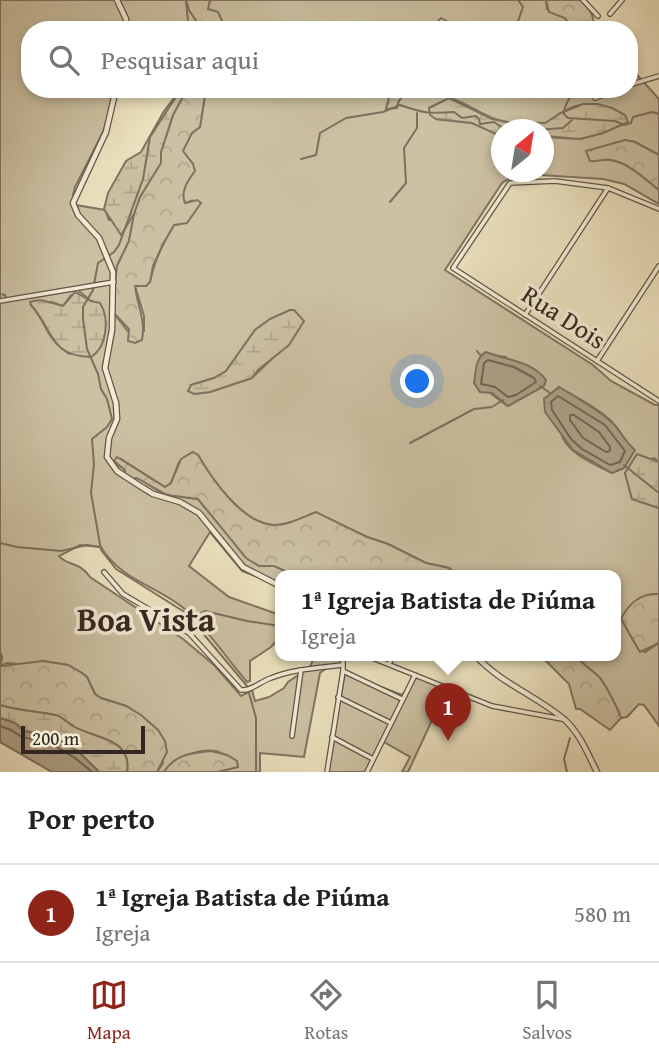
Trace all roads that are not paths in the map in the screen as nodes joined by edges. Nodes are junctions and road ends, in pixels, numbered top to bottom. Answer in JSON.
{"nodes":[{"id":1,"x":117,"y":0,"type":"edge"},
{"id":2,"x":583,"y":0,"type":"edge"},
{"id":3,"x":621,"y":0,"type":"edge"},
{"id":4,"x":610,"y":14,"type":"dead end"},
{"id":5,"x":598,"y":16,"type":"dead end"},
{"id":6,"x":126,"y":21,"type":"edge"},
{"id":7,"x":659,"y":76,"type":"edge"},
{"id":8,"x":638,"y":82,"type":"edge"},
{"id":9,"x":114,"y":98,"type":"edge"},
{"id":10,"x":608,"y":188,"type":"junction"},
{"id":11,"x":659,"y":209,"type":"edge"},
{"id":12,"x":659,"y":266,"type":"edge"},
{"id":13,"x":114,"y":282,"type":"junction"},
{"id":14,"x":0,"y":301,"type":"edge"},
{"id":15,"x":525,"y":315,"type":"junction"},
{"id":16,"x":597,"y":362,"type":"junction"},
{"id":17,"x":659,"y":401,"type":"edge"},
{"id":18,"x":104,"y":572,"type":"dead end"},
{"id":19,"x":275,"y":584,"type":"edge"},
{"id":20,"x":343,"y":661,"type":"edge"},
{"id":21,"x":381,"y":661,"type":"edge"},
{"id":22,"x":390,"y":661,"type":"edge"},
{"id":23,"x":481,"y":661,"type":"edge"},
{"id":24,"x":389,"y":664,"type":"junction"},
{"id":25,"x":342,"y":665,"type":"junction"},
{"id":26,"x":301,"y":670,"type":"junction"},
{"id":27,"x":343,"y":671,"type":"junction"},
{"id":28,"x":415,"y":675,"type":"junction"},
{"id":29,"x":338,"y":697,"type":"junction"},
{"id":30,"x":402,"y":699,"type":"junction"},
{"id":31,"x":564,"y":720,"type":"junction"},
{"id":32,"x":391,"y":723,"type":"junction"},
{"id":33,"x":292,"y":736,"type":"dead end"},
{"id":34,"x":332,"y":737,"type":"junction"},
{"id":35,"x":373,"y":759,"type":"junction"},
{"id":36,"x":327,"y":772,"type":"edge"},
{"id":37,"x":367,"y":772,"type":"edge"},
{"id":38,"x":597,"y":772,"type":"edge"}],
"edges":[{"from":1,"to":6,"type":"street"},
{"from":2,"to":5,"type":"street"},
{"from":3,"to":4,"type":"street"},
{"from":7,"to":8,"type":"street"},
{"from":9,"to":13,"type":"street"},
{"from":10,"to":11,"type":"street"},
{"from":10,"to":15,"type":"street"},
{"from":10,"to":15,"type":"street","name":"Rua Dois"},
{"from":12,"to":16,"type":"street"},
{"from":13,"to":14,"type":"street"},
{"from":13,"to":19,"type":"street"},
{"from":15,"to":16,"type":"street","name":"Rua Dois"},
{"from":16,"to":17,"type":"street","name":"Rua Dois"},
{"from":18,"to":26,"type":"street"},
{"from":20,"to":25,"type":"street"},
{"from":21,"to":24,"type":"street"},
{"from":22,"to":24,"type":"street"},
{"from":23,"to":31,"type":"street"},
{"from":24,"to":28,"type":"street"},
{"from":25,"to":26,"type":"street"},
{"from":25,"to":27,"type":"street"},
{"from":26,"to":33,"type":"street"},
{"from":27,"to":29,"type":"street"},
{"from":27,"to":30,"type":"street"},
{"from":28,"to":30,"type":"street"},
{"from":28,"to":31,"type":"street"},
{"from":29,"to":32,"type":"street"},
{"from":29,"to":34,"type":"street"},
{"from":30,"to":32,"type":"street"},
{"from":31,"to":38,"type":"street"},
{"from":32,"to":35,"type":"street"},
{"from":34,"to":35,"type":"street"},
{"from":34,"to":36,"type":"street"},
{"from":35,"to":37,"type":"street"}]}
